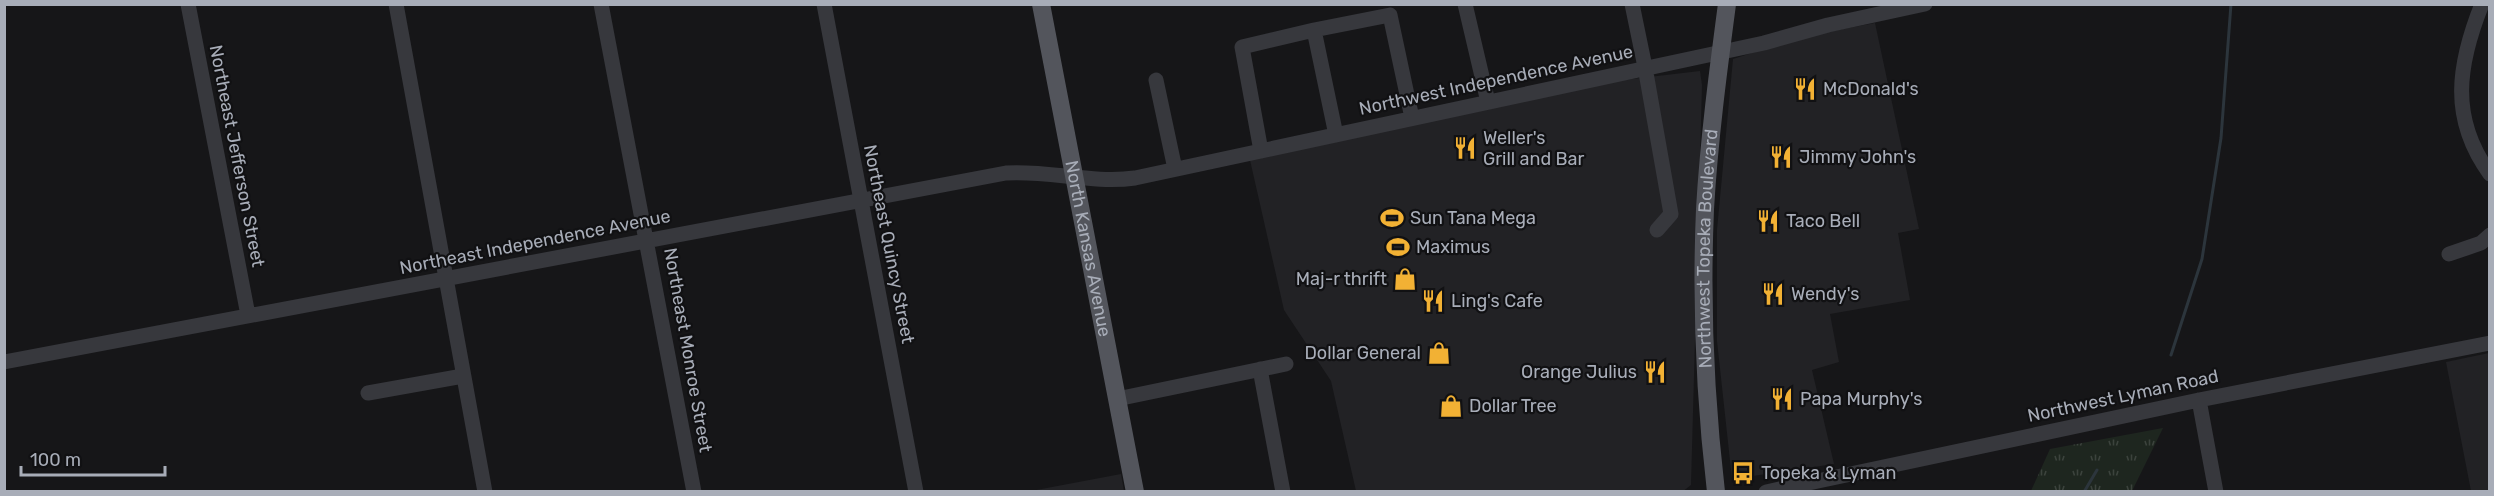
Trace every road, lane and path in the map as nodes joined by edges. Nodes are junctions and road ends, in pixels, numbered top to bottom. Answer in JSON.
{"nodes":[{"id":1,"x":189,"y":4,"type":"edge"},
{"id":2,"x":396,"y":4,"type":"edge"},
{"id":3,"x":601,"y":4,"type":"edge"},
{"id":4,"x":824,"y":4,"type":"edge"},
{"id":5,"x":1041,"y":4,"type":"edge"},
{"id":6,"x":1465,"y":4,"type":"edge"},
{"id":7,"x":1632,"y":4,"type":"edge"},
{"id":8,"x":1727,"y":4,"type":"edge"},
{"id":9,"x":1925,"y":4,"type":"edge"},
{"id":10,"x":2482,"y":4,"type":"edge"},
{"id":11,"x":1314,"y":30,"type":"junction"},
{"id":12,"x":1721,"y":51,"type":"junction"},
{"id":13,"x":1645,"y":67,"type":"junction"},
{"id":14,"x":1156,"y":80,"type":"dead end"},
{"id":15,"x":1488,"y":102,"type":"junction"},
{"id":16,"x":1412,"y":118,"type":"junction"},
{"id":17,"x":1336,"y":135,"type":"junction"},
{"id":18,"x":1261,"y":151,"type":"junction"},
{"id":19,"x":1175,"y":169,"type":"junction"},
{"id":20,"x":2490,"y":174,"type":"edge"},
{"id":21,"x":1074,"y":176,"type":"junction"},
{"id":22,"x":861,"y":201,"type":"junction"},
{"id":23,"x":1657,"y":230,"type":"dead end"},
{"id":24,"x":2490,"y":235,"type":"edge"},
{"id":25,"x":647,"y":241,"type":"junction"},
{"id":26,"x":2450,"y":254,"type":"dead end"},
{"id":27,"x":446,"y":279,"type":"junction"},
{"id":28,"x":248,"y":315,"type":"junction"},
{"id":29,"x":2490,"y":343,"type":"edge"},
{"id":30,"x":4,"y":362,"type":"edge"},
{"id":31,"x":1286,"y":364,"type":"dead end"},
{"id":32,"x":1260,"y":369,"type":"junction"},
{"id":33,"x":463,"y":376,"type":"junction"},
{"id":34,"x":368,"y":393,"type":"dead end"},
{"id":35,"x":1117,"y":399,"type":"junction"},
{"id":36,"x":2199,"y":400,"type":"junction"},
{"id":37,"x":485,"y":492,"type":"edge"},
{"id":38,"x":694,"y":492,"type":"edge"},
{"id":39,"x":916,"y":492,"type":"edge"},
{"id":40,"x":1135,"y":492,"type":"edge"},
{"id":41,"x":1283,"y":492,"type":"edge"},
{"id":42,"x":1716,"y":492,"type":"edge"},
{"id":43,"x":1766,"y":492,"type":"edge"},
{"id":44,"x":2216,"y":492,"type":"edge"}],
"edges":[{"from":1,"to":28,"type":"street","name":"Northeast Jefferson Street"},
{"from":2,"to":27,"type":"street"},
{"from":3,"to":25,"type":"street","name":"Northeast Monroe Street"},
{"from":4,"to":22,"type":"street","name":"Northeast Quincy Street"},
{"from":5,"to":21,"type":"main road","name":"North Kansas Avenue"},
{"from":6,"to":15,"type":"street"},
{"from":7,"to":13,"type":"street"},
{"from":8,"to":12,"type":"main road","name":"Northwest Topeka Boulevard"},
{"from":9,"to":12,"type":"street","name":"Northwest Independence Avenue"},
{"from":10,"to":20,"type":"street"},
{"from":11,"to":16,"type":"street"},
{"from":11,"to":17,"type":"street"},
{"from":11,"to":18,"type":"street"},
{"from":12,"to":13,"type":"street","name":"Northwest Independence Avenue"},
{"from":12,"to":42,"type":"main road","name":"Northwest Topeka Boulevard"},
{"from":13,"to":15,"type":"street","name":"Northwest Independence Avenue"},
{"from":13,"to":23,"type":"street"},
{"from":14,"to":19,"type":"street"},
{"from":15,"to":16,"type":"street","name":"Northwest Independence Avenue"},
{"from":16,"to":17,"type":"street","name":"Northwest Independence Avenue"},
{"from":17,"to":18,"type":"street","name":"Northwest Independence Avenue"},
{"from":18,"to":19,"type":"street","name":"Northwest Independence Avenue"},
{"from":19,"to":21,"type":"street","name":"Northwest Independence Avenue"},
{"from":21,"to":22,"type":"street","name":"Northeast Independence Avenue"},
{"from":21,"to":35,"type":"main road","name":"North Kansas Avenue"},
{"from":22,"to":25,"type":"street","name":"Northeast Independence Avenue"},
{"from":22,"to":39,"type":"street","name":"Northeast Quincy Street"},
{"from":24,"to":26,"type":"street"},
{"from":25,"to":27,"type":"street","name":"Northeast Independence Avenue"},
{"from":25,"to":38,"type":"street","name":"Northeast Monroe Street"},
{"from":27,"to":28,"type":"street","name":"Northeast Independence Avenue"},
{"from":27,"to":33,"type":"street"},
{"from":28,"to":30,"type":"street","name":"Northeast Independence Avenue"},
{"from":29,"to":36,"type":"street","name":"Northwest Lyman Road"},
{"from":31,"to":32,"type":"street"},
{"from":32,"to":35,"type":"street"},
{"from":32,"to":41,"type":"street"},
{"from":33,"to":34,"type":"street"},
{"from":33,"to":37,"type":"street"},
{"from":35,"to":40,"type":"main road","name":"North Kansas Avenue"},
{"from":36,"to":43,"type":"street","name":"Northwest Lyman Road"},
{"from":36,"to":44,"type":"street"}]}
